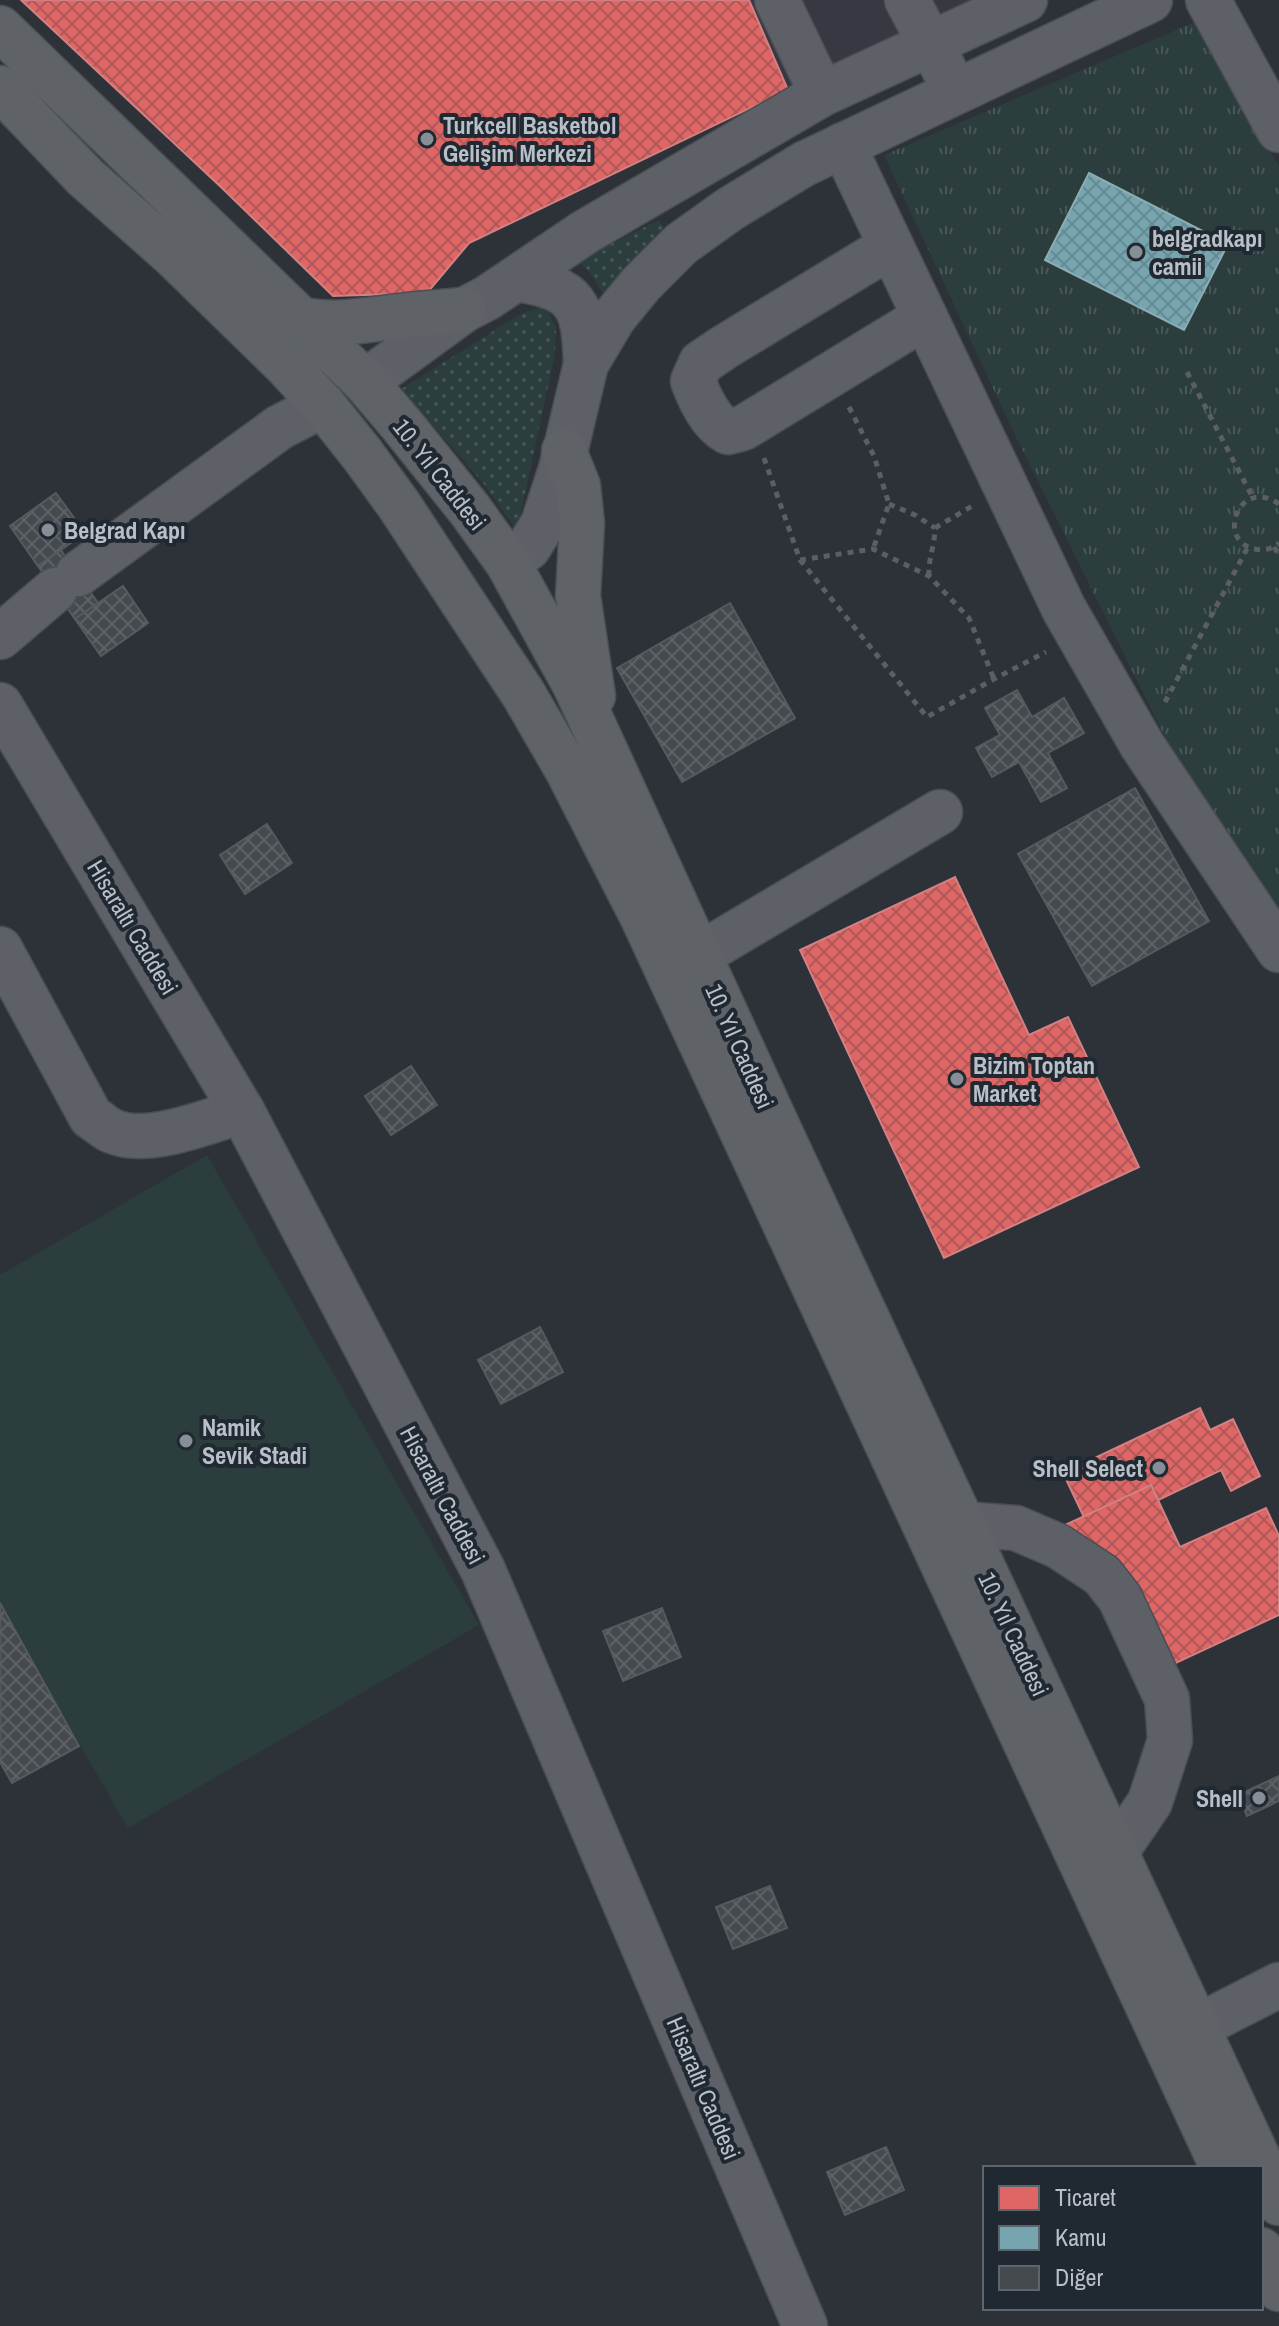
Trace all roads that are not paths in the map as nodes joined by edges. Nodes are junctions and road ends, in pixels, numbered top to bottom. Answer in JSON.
{"nodes":[{"id":1,"x":777,"y":0,"type":"edge"},
{"id":2,"x":907,"y":0,"type":"edge"},
{"id":3,"x":1025,"y":0,"type":"edge"},
{"id":4,"x":1150,"y":0,"type":"edge"},
{"id":5,"x":1208,"y":0,"type":"edge"},
{"id":6,"x":0,"y":28,"type":"edge"},
{"id":7,"x":931,"y":44,"type":"junction"},
{"id":8,"x":0,"y":88,"type":"edge"},
{"id":9,"x":956,"y":92,"type":"junction"},
{"id":10,"x":822,"y":94,"type":"junction"},
{"id":11,"x":1279,"y":130,"type":"edge"},
{"id":12,"x":843,"y":145,"type":"junction"},
{"id":13,"x":891,"y":246,"type":"junction"},
{"id":14,"x":516,"y":279,"type":"junction"},
{"id":15,"x":464,"y":310,"type":"junction"},
{"id":16,"x":925,"y":317,"type":"junction"},
{"id":17,"x":299,"y":319,"type":"junction"},
{"id":18,"x":586,"y":364,"type":"junction"},
{"id":19,"x":365,"y":382,"type":"junction"},
{"id":20,"x":323,"y":405,"type":"junction"},
{"id":21,"x":564,"y":451,"type":"junction"},
{"id":22,"x":399,"y":505,"type":"junction"},
{"id":23,"x":508,"y":563,"type":"junction"},
{"id":24,"x":0,"y":637,"type":"edge"},
{"id":25,"x":0,"y":705,"type":"edge"},
{"id":26,"x":598,"y":735,"type":"junction"},
{"id":27,"x":940,"y":812,"type":"dead end"},
{"id":28,"x":0,"y":949,"type":"edge"},
{"id":29,"x":1279,"y":950,"type":"edge"},
{"id":30,"x":699,"y":955,"type":"junction"},
{"id":31,"x":242,"y":1111,"type":"junction"},
{"id":32,"x":962,"y":1524,"type":"junction"},
{"id":33,"x":1116,"y":1852,"type":"junction"},
{"id":34,"x":1279,"y":1985,"type":"edge"},
{"id":35,"x":1197,"y":2027,"type":"junction"},
{"id":36,"x":1222,"y":2166,"type":"edge"},
{"id":37,"x":1262,"y":2166,"type":"edge"},
{"id":38,"x":1263,"y":2169,"type":"edge"},
{"id":39,"x":1279,"y":2203,"type":"edge"},
{"id":40,"x":1263,"y":2254,"type":"edge"},
{"id":41,"x":1279,"y":2289,"type":"edge"},
{"id":42,"x":805,"y":2326,"type":"edge"}],
"edges":[{"from":1,"to":10,"type":"street"},
{"from":2,"to":7,"type":"street"},
{"from":3,"to":7,"type":"street"},
{"from":4,"to":9,"type":"street"},
{"from":5,"to":11,"type":"street"},
{"from":6,"to":17,"type":"main road","name":"10. Yıl Caddesi"},
{"from":7,"to":9,"type":"street"},
{"from":7,"to":10,"type":"street"},
{"from":8,"to":20,"type":"main road","name":"10. Yıl Caddesi"},
{"from":9,"to":12,"type":"street"},
{"from":10,"to":14,"type":"street"},
{"from":12,"to":13,"type":"street"},
{"from":12,"to":18,"type":"street"},
{"from":13,"to":16,"type":"street"},
{"from":13,"to":16,"type":"street"},
{"from":14,"to":15,"type":"street"},
{"from":14,"to":18,"type":"street"},
{"from":15,"to":17,"type":"main road"},
{"from":15,"to":19,"type":"street"},
{"from":16,"to":29,"type":"street"},
{"from":17,"to":19,"type":"main road","name":"10. Yıl Caddesi"},
{"from":18,"to":21,"type":"street"},
{"from":19,"to":20,"type":"main road"},
{"from":19,"to":23,"type":"main road","name":"10. Yıl Caddesi"},
{"from":20,"to":22,"type":"main road","name":"10. Yıl Caddesi"},
{"from":20,"to":24,"type":"street"},
{"from":21,"to":23,"type":"street"},
{"from":21,"to":26,"type":"main road"},
{"from":22,"to":23,"type":"main road"},
{"from":22,"to":36,"type":"main road","name":"10. Yıl Caddesi"},
{"from":23,"to":26,"type":"main road","name":"10. Yıl Caddesi"},
{"from":25,"to":31,"type":"street","name":"Hisaraltı Caddesi"},
{"from":26,"to":30,"type":"main road","name":"10. Yıl Caddesi"},
{"from":27,"to":30,"type":"street"},
{"from":28,"to":31,"type":"street"},
{"from":30,"to":32,"type":"main road","name":"10. Yıl Caddesi"},
{"from":31,"to":42,"type":"street","name":"Hisaraltı Caddesi"},
{"from":32,"to":33,"type":"main road","name":"10. Yıl Caddesi"},
{"from":32,"to":33,"type":"street"},
{"from":33,"to":35,"type":"main road","name":"10. Yıl Caddesi"},
{"from":34,"to":35,"type":"street"},
{"from":35,"to":37,"type":"main road","name":"10. Yıl Caddesi"},
{"from":38,"to":39,"type":"main road","name":"10. Yıl Caddesi"},
{"from":40,"to":41,"type":"main road"}]}
